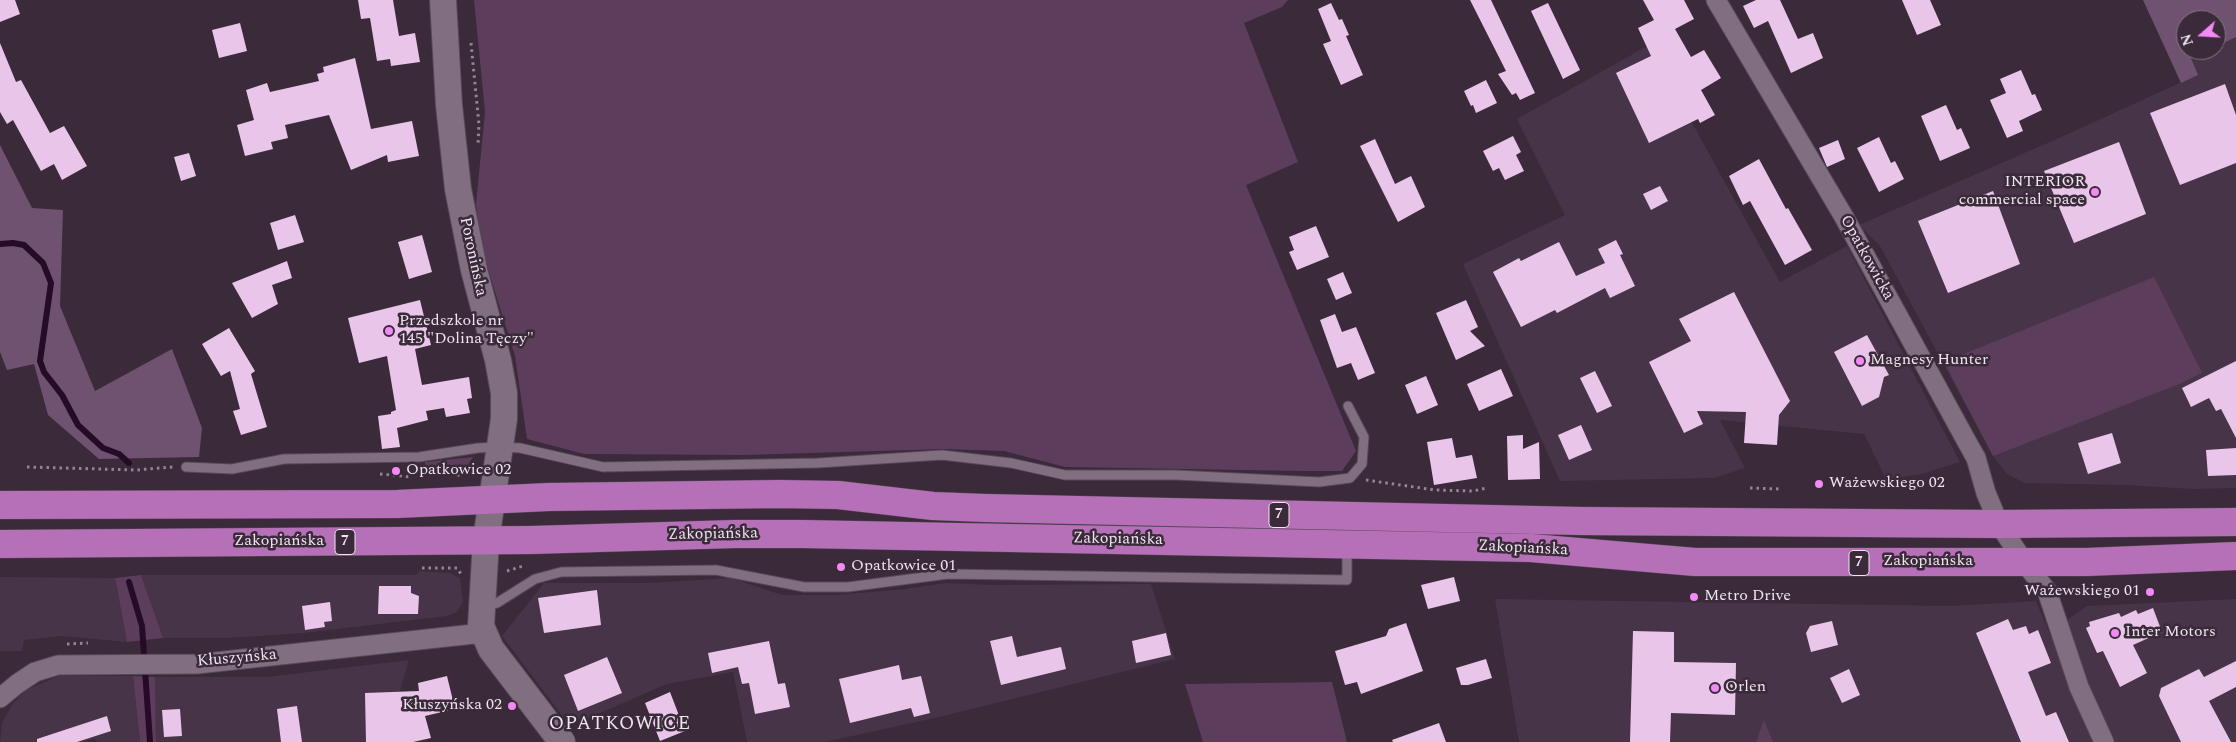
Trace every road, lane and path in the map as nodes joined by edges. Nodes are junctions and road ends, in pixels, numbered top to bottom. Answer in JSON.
{"nodes":[{"id":1,"x":443,"y":0,"type":"edge"},
{"id":2,"x":1716,"y":0,"type":"edge"},
{"id":3,"x":1348,"y":406,"type":"dead end"},
{"id":4,"x":499,"y":447,"type":"junction"},
{"id":5,"x":474,"y":465,"type":"dead end"},
{"id":6,"x":186,"y":466,"type":"joint"},
{"id":7,"x":26,"y":467,"type":"dead end"},
{"id":8,"x":453,"y":476,"type":"dead end"},
{"id":9,"x":1350,"y":478,"type":"junction"},
{"id":10,"x":1487,"y":488,"type":"dead end"},
{"id":11,"x":1750,"y":488,"type":"dead end"},
{"id":12,"x":1781,"y":488,"type":"dead end"},
{"id":13,"x":493,"y":500,"type":"junction"},
{"id":14,"x":0,"y":505,"type":"edge"},
{"id":15,"x":2236,"y":522,"type":"edge"},
{"id":16,"x":1999,"y":524,"type":"junction"},
{"id":17,"x":486,"y":540,"type":"junction"},
{"id":18,"x":0,"y":544,"type":"edge"},
{"id":19,"x":1347,"y":544,"type":"junction"},
{"id":20,"x":2236,"y":556,"type":"edge"},
{"id":21,"x":2024,"y":562,"type":"junction"},
{"id":22,"x":532,"y":563,"type":"dead end"},
{"id":23,"x":422,"y":568,"type":"dead end"},
{"id":24,"x":498,"y":574,"type":"dead end"},
{"id":25,"x":465,"y":578,"type":"dead end"},
{"id":26,"x":482,"y":620,"type":"junction"},
{"id":27,"x":0,"y":698,"type":"edge"},
{"id":28,"x":562,"y":742,"type":"edge"},
{"id":29,"x":2104,"y":742,"type":"edge"}],
"edges":[{"from":1,"to":4,"type":"street","name":"Poronińska"},
{"from":2,"to":16,"type":"street","name":"Opatkowicka"},
{"from":3,"to":9,"type":"lane"},
{"from":4,"to":6,"type":"lane"},
{"from":4,"to":9,"type":"lane"},
{"from":4,"to":13,"type":"street","name":"Poronińska"},
{"from":5,"to":8,"type":"path"},
{"from":6,"to":7,"type":"path"},
{"from":9,"to":10,"type":"path"},
{"from":11,"to":12,"type":"path"},
{"from":13,"to":14,"type":"highway","name":"Zakopiańska","number":"7"},
{"from":13,"to":16,"type":"highway","name":"Zakopiańska","number":"7"},
{"from":13,"to":17,"type":"street","name":"Poronińska"},
{"from":15,"to":16,"type":"highway","name":"Zakopiańska","number":"7"},
{"from":16,"to":21,"type":"street","name":"Opatkowicka"},
{"from":17,"to":18,"type":"highway","name":"Zakopiańska","number":"7"},
{"from":17,"to":19,"type":"highway","name":"Zakopiańska","number":"7"},
{"from":17,"to":26,"type":"street","name":"Poronińska"},
{"from":19,"to":21,"type":"highway","name":"Zakopiańska","number":"7"},
{"from":19,"to":26,"type":"lane"},
{"from":20,"to":21,"type":"highway","name":"Zakopiańska","number":"7"},
{"from":21,"to":29,"type":"street","name":"Opatkowicka"},
{"from":22,"to":24,"type":"path"},
{"from":23,"to":25,"type":"path"},
{"from":26,"to":27,"type":"street","name":"Kłuszyńska"},
{"from":26,"to":28,"type":"street"}]}
